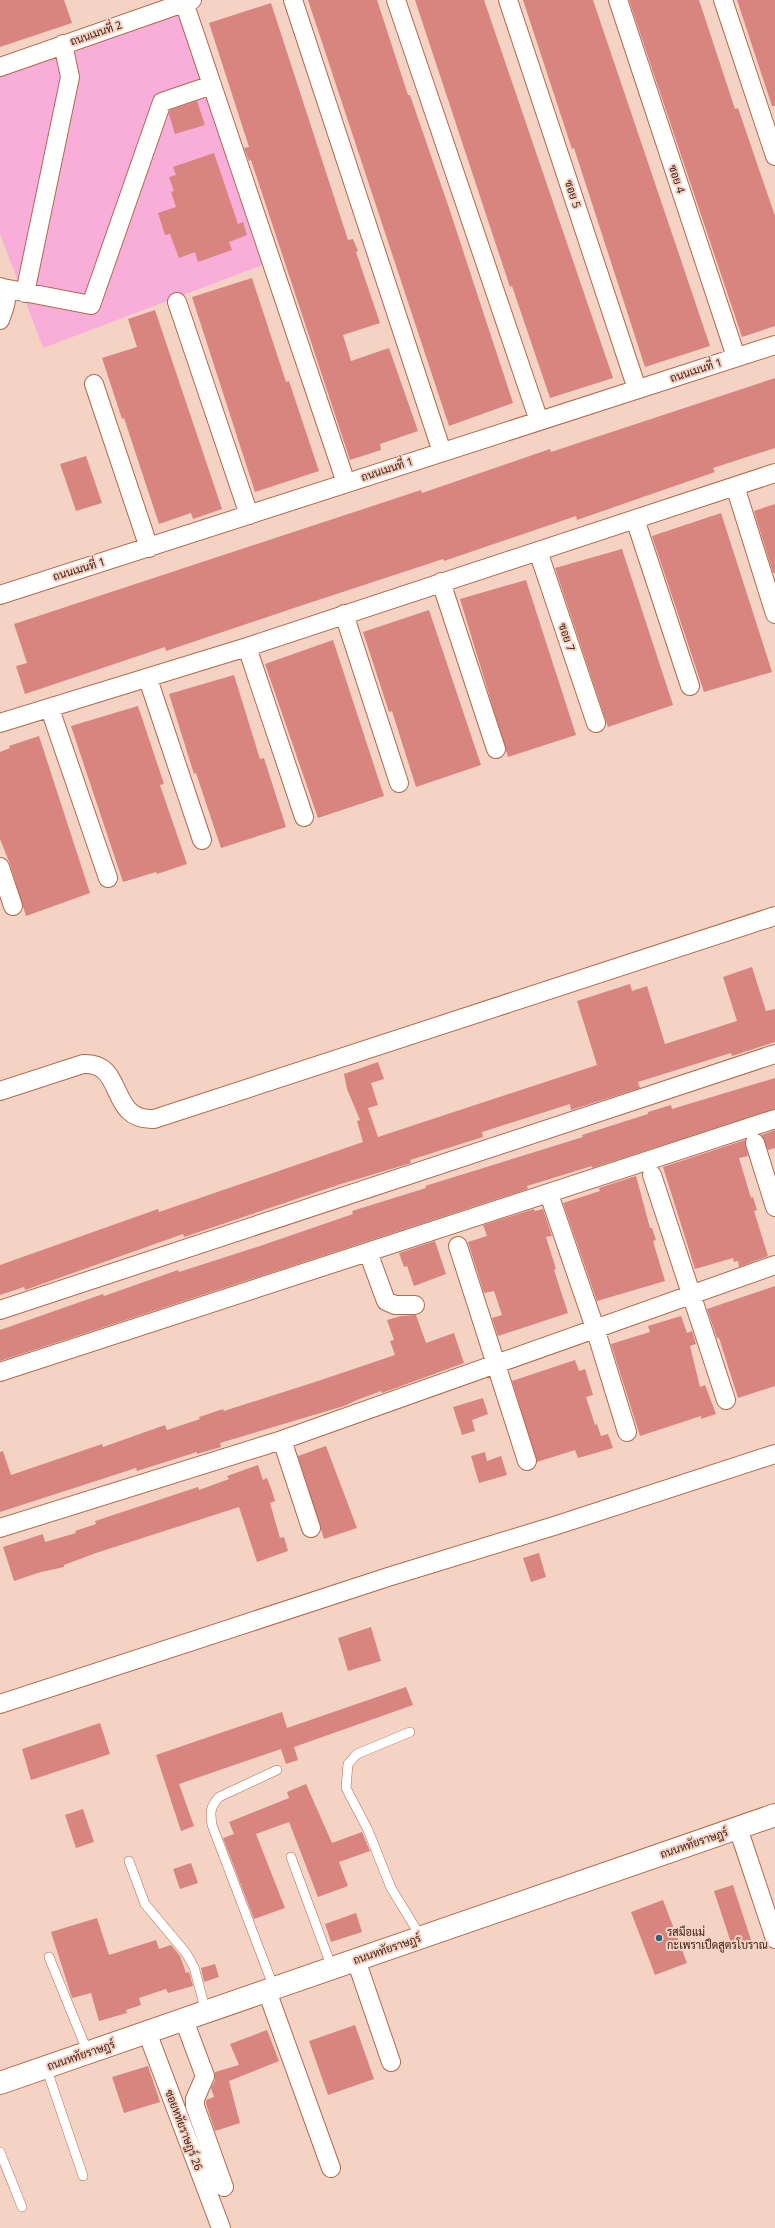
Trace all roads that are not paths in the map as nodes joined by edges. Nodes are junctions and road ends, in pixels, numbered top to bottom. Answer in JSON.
{"nodes":[{"id":1,"x":293,"y":0,"type":"edge"},
{"id":2,"x":396,"y":0,"type":"edge"},
{"id":3,"x":508,"y":0,"type":"edge"},
{"id":4,"x":618,"y":0,"type":"edge"},
{"id":5,"x":723,"y":0,"type":"edge"},
{"id":6,"x":188,"y":1,"type":"edge"},
{"id":7,"x":63,"y":44,"type":"junction"},
{"id":8,"x":0,"y":67,"type":"edge"},
{"id":9,"x":212,"y":85,"type":"junction"},
{"id":10,"x":775,"y":156,"type":"edge"},
{"id":11,"x":1,"y":287,"type":"edge"},
{"id":12,"x":25,"y":293,"type":"junction"},
{"id":13,"x":176,"y":302,"type":"dead end"},
{"id":14,"x":0,"y":320,"type":"edge"},
{"id":15,"x":775,"y":345,"type":"edge"},
{"id":16,"x":736,"y":357,"type":"junction"},
{"id":17,"x":94,"y":384,"type":"dead end"},
{"id":18,"x":637,"y":389,"type":"junction"},
{"id":19,"x":539,"y":421,"type":"junction"},
{"id":20,"x":442,"y":452,"type":"junction"},
{"id":21,"x":775,"y":473,"type":"edge"},
{"id":22,"x":346,"y":483,"type":"junction"},
{"id":23,"x":735,"y":486,"type":"junction"},
{"id":24,"x":249,"y":515,"type":"junction"},
{"id":25,"x":635,"y":519,"type":"junction"},
{"id":26,"x":149,"y":548,"type":"junction"},
{"id":27,"x":538,"y":551,"type":"junction"},
{"id":28,"x":441,"y":582,"type":"junction"},
{"id":29,"x":0,"y":595,"type":"edge"},
{"id":30,"x":344,"y":614,"type":"junction"},
{"id":31,"x":775,"y":614,"type":"edge"},
{"id":32,"x":248,"y":647,"type":"junction"},
{"id":33,"x":148,"y":680,"type":"junction"},
{"id":34,"x":690,"y":686,"type":"dead end"},
{"id":35,"x":50,"y":709,"type":"junction"},
{"id":36,"x":0,"y":723,"type":"edge"},
{"id":37,"x":596,"y":723,"type":"dead end"},
{"id":38,"x":496,"y":749,"type":"dead end"},
{"id":39,"x":400,"y":783,"type":"dead end"},
{"id":40,"x":304,"y":817,"type":"dead end"},
{"id":41,"x":202,"y":840,"type":"dead end"},
{"id":42,"x":0,"y":867,"type":"edge"},
{"id":43,"x":108,"y":878,"type":"dead end"},
{"id":44,"x":13,"y":906,"type":"dead end"},
{"id":45,"x":775,"y":916,"type":"edge"},
{"id":46,"x":775,"y":1054,"type":"edge"},
{"id":47,"x":0,"y":1091,"type":"edge"},
{"id":48,"x":775,"y":1119,"type":"edge"},
{"id":49,"x":755,"y":1143,"type":"dead end"},
{"id":50,"x":652,"y":1175,"type":"dead end"},
{"id":51,"x":552,"y":1203,"type":"dead end"},
{"id":52,"x":775,"y":1207,"type":"edge"},
{"id":53,"x":458,"y":1246,"type":"dead end"},
{"id":54,"x":368,"y":1252,"type":"junction"},
{"id":55,"x":775,"y":1265,"type":"edge"},
{"id":56,"x":692,"y":1294,"type":"junction"},
{"id":57,"x":415,"y":1305,"type":"dead end"},
{"id":58,"x":0,"y":1310,"type":"edge"},
{"id":59,"x":594,"y":1328,"type":"junction"},
{"id":60,"x":494,"y":1364,"type":"junction"},
{"id":61,"x":0,"y":1372,"type":"edge"},
{"id":62,"x":726,"y":1400,"type":"dead end"},
{"id":63,"x":627,"y":1432,"type":"dead end"},
{"id":64,"x":282,"y":1440,"type":"junction"},
{"id":65,"x":775,"y":1454,"type":"edge"},
{"id":66,"x":527,"y":1461,"type":"dead end"},
{"id":67,"x":0,"y":1528,"type":"edge"},
{"id":68,"x":311,"y":1528,"type":"dead end"},
{"id":69,"x":0,"y":1704,"type":"edge"},
{"id":70,"x":410,"y":1732,"type":"dead end"},
{"id":71,"x":277,"y":1770,"type":"dead end"},
{"id":72,"x":775,"y":1815,"type":"edge"},
{"id":73,"x":738,"y":1828,"type":"junction"},
{"id":74,"x":291,"y":1857,"type":"dead end"},
{"id":75,"x":129,"y":1861,"type":"dead end"},
{"id":76,"x":421,"y":1937,"type":"junction"},
{"id":77,"x":775,"y":1939,"type":"edge"},
{"id":78,"x":49,"y":1957,"type":"dead end"},
{"id":79,"x":356,"y":1960,"type":"junction"},
{"id":80,"x":332,"y":1968,"type":"junction"},
{"id":81,"x":270,"y":1990,"type":"junction"},
{"id":82,"x":206,"y":2012,"type":"junction"},
{"id":83,"x":184,"y":2020,"type":"junction"},
{"id":84,"x":147,"y":2032,"type":"junction"},
{"id":85,"x":88,"y":2053,"type":"junction"},
{"id":86,"x":391,"y":2062,"type":"dead end"},
{"id":87,"x":46,"y":2067,"type":"junction"},
{"id":88,"x":0,"y":2083,"type":"edge"},
{"id":89,"x":0,"y":2152,"type":"edge"},
{"id":90,"x":331,"y":2168,"type":"dead end"},
{"id":91,"x":83,"y":2176,"type":"dead end"},
{"id":92,"x":224,"y":2187,"type":"dead end"},
{"id":93,"x":22,"y":2207,"type":"dead end"},
{"id":94,"x":221,"y":2228,"type":"edge"}],
"edges":[{"from":1,"to":20,"type":"street"},
{"from":2,"to":19,"type":"street"},
{"from":3,"to":18,"type":"street","name":"ซอย 5"},
{"from":4,"to":16,"type":"street","name":"ซอย 4"},
{"from":5,"to":10,"type":"street"},
{"from":6,"to":7,"type":"street","name":"ถนนเมนที่ 2"},
{"from":6,"to":9,"type":"street"},
{"from":7,"to":8,"type":"street","name":"ถนนเมนที่ 2"},
{"from":7,"to":12,"type":"street"},
{"from":9,"to":12,"type":"street"},
{"from":9,"to":22,"type":"street"},
{"from":11,"to":12,"type":"street"},
{"from":11,"to":14,"type":"street"},
{"from":13,"to":24,"type":"street"},
{"from":15,"to":16,"type":"street","name":"ถนนเมนที่ 1"},
{"from":16,"to":18,"type":"street","name":"ถนนเมนที่ 1"},
{"from":17,"to":26,"type":"street"},
{"from":18,"to":19,"type":"street","name":"ถนนเมนที่ 1"},
{"from":19,"to":20,"type":"street","name":"ถนนเมนที่ 1"},
{"from":20,"to":22,"type":"street","name":"ถนนเมนที่ 1"},
{"from":21,"to":23,"type":"street"},
{"from":22,"to":24,"type":"street","name":"ถนนเมนที่ 1"},
{"from":23,"to":25,"type":"street"},
{"from":23,"to":31,"type":"street"},
{"from":24,"to":26,"type":"street","name":"ถนนเมนที่ 1"},
{"from":25,"to":27,"type":"street"},
{"from":25,"to":34,"type":"street"},
{"from":26,"to":29,"type":"street","name":"ถนนเมนที่ 1"},
{"from":27,"to":28,"type":"street"},
{"from":27,"to":37,"type":"street","name":"ซอย 7"},
{"from":28,"to":30,"type":"street"},
{"from":28,"to":38,"type":"street"},
{"from":30,"to":32,"type":"street"},
{"from":30,"to":39,"type":"street"},
{"from":32,"to":33,"type":"street"},
{"from":32,"to":40,"type":"street"},
{"from":33,"to":35,"type":"street"},
{"from":33,"to":41,"type":"street"},
{"from":35,"to":36,"type":"street"},
{"from":35,"to":43,"type":"street"},
{"from":42,"to":44,"type":"street"},
{"from":45,"to":47,"type":"street"},
{"from":46,"to":58,"type":"street"},
{"from":48,"to":54,"type":"street"},
{"from":49,"to":52,"type":"street"},
{"from":50,"to":56,"type":"street"},
{"from":51,"to":59,"type":"street"},
{"from":53,"to":60,"type":"street"},
{"from":54,"to":57,"type":"street"},
{"from":54,"to":61,"type":"street"},
{"from":55,"to":56,"type":"street"},
{"from":56,"to":59,"type":"street"},
{"from":56,"to":62,"type":"street"},
{"from":59,"to":60,"type":"street"},
{"from":59,"to":63,"type":"street"},
{"from":60,"to":64,"type":"street"},
{"from":60,"to":66,"type":"street"},
{"from":64,"to":67,"type":"street"},
{"from":64,"to":68,"type":"street"},
{"from":65,"to":69,"type":"street"},
{"from":70,"to":76,"type":"lane"},
{"from":71,"to":81,"type":"lane"},
{"from":72,"to":73,"type":"main road","name":"ถนนหทัยราษฎร์"},
{"from":73,"to":76,"type":"main road","name":"ถนนหทัยราษฎร์"},
{"from":73,"to":77,"type":"street"},
{"from":74,"to":80,"type":"lane"},
{"from":75,"to":82,"type":"lane"},
{"from":76,"to":79,"type":"main road","name":"ถนนหทัยราษฎร์"},
{"from":78,"to":85,"type":"lane"},
{"from":79,"to":80,"type":"main road","name":"ถนนหทัยราษฎร์"},
{"from":79,"to":86,"type":"street"},
{"from":80,"to":81,"type":"main road","name":"ถนนหทัยราษฎร์"},
{"from":81,"to":82,"type":"main road","name":"ถนนหทัยราษฎร์"},
{"from":81,"to":90,"type":"street"},
{"from":82,"to":83,"type":"main road","name":"ถนนหทัยราษฎร์"},
{"from":83,"to":84,"type":"main road","name":"ถนนหทัยราษฎร์"},
{"from":83,"to":92,"type":"street"},
{"from":84,"to":85,"type":"main road","name":"ถนนหทัยราษฎร์"},
{"from":84,"to":94,"type":"street","name":"ซอยหทัยราษฎร์ 26"},
{"from":85,"to":87,"type":"main road","name":"ถนนหทัยราษฎร์"},
{"from":87,"to":88,"type":"main road","name":"ถนนหทัยราษฎร์"},
{"from":87,"to":91,"type":"lane"},
{"from":89,"to":93,"type":"lane"}]}
